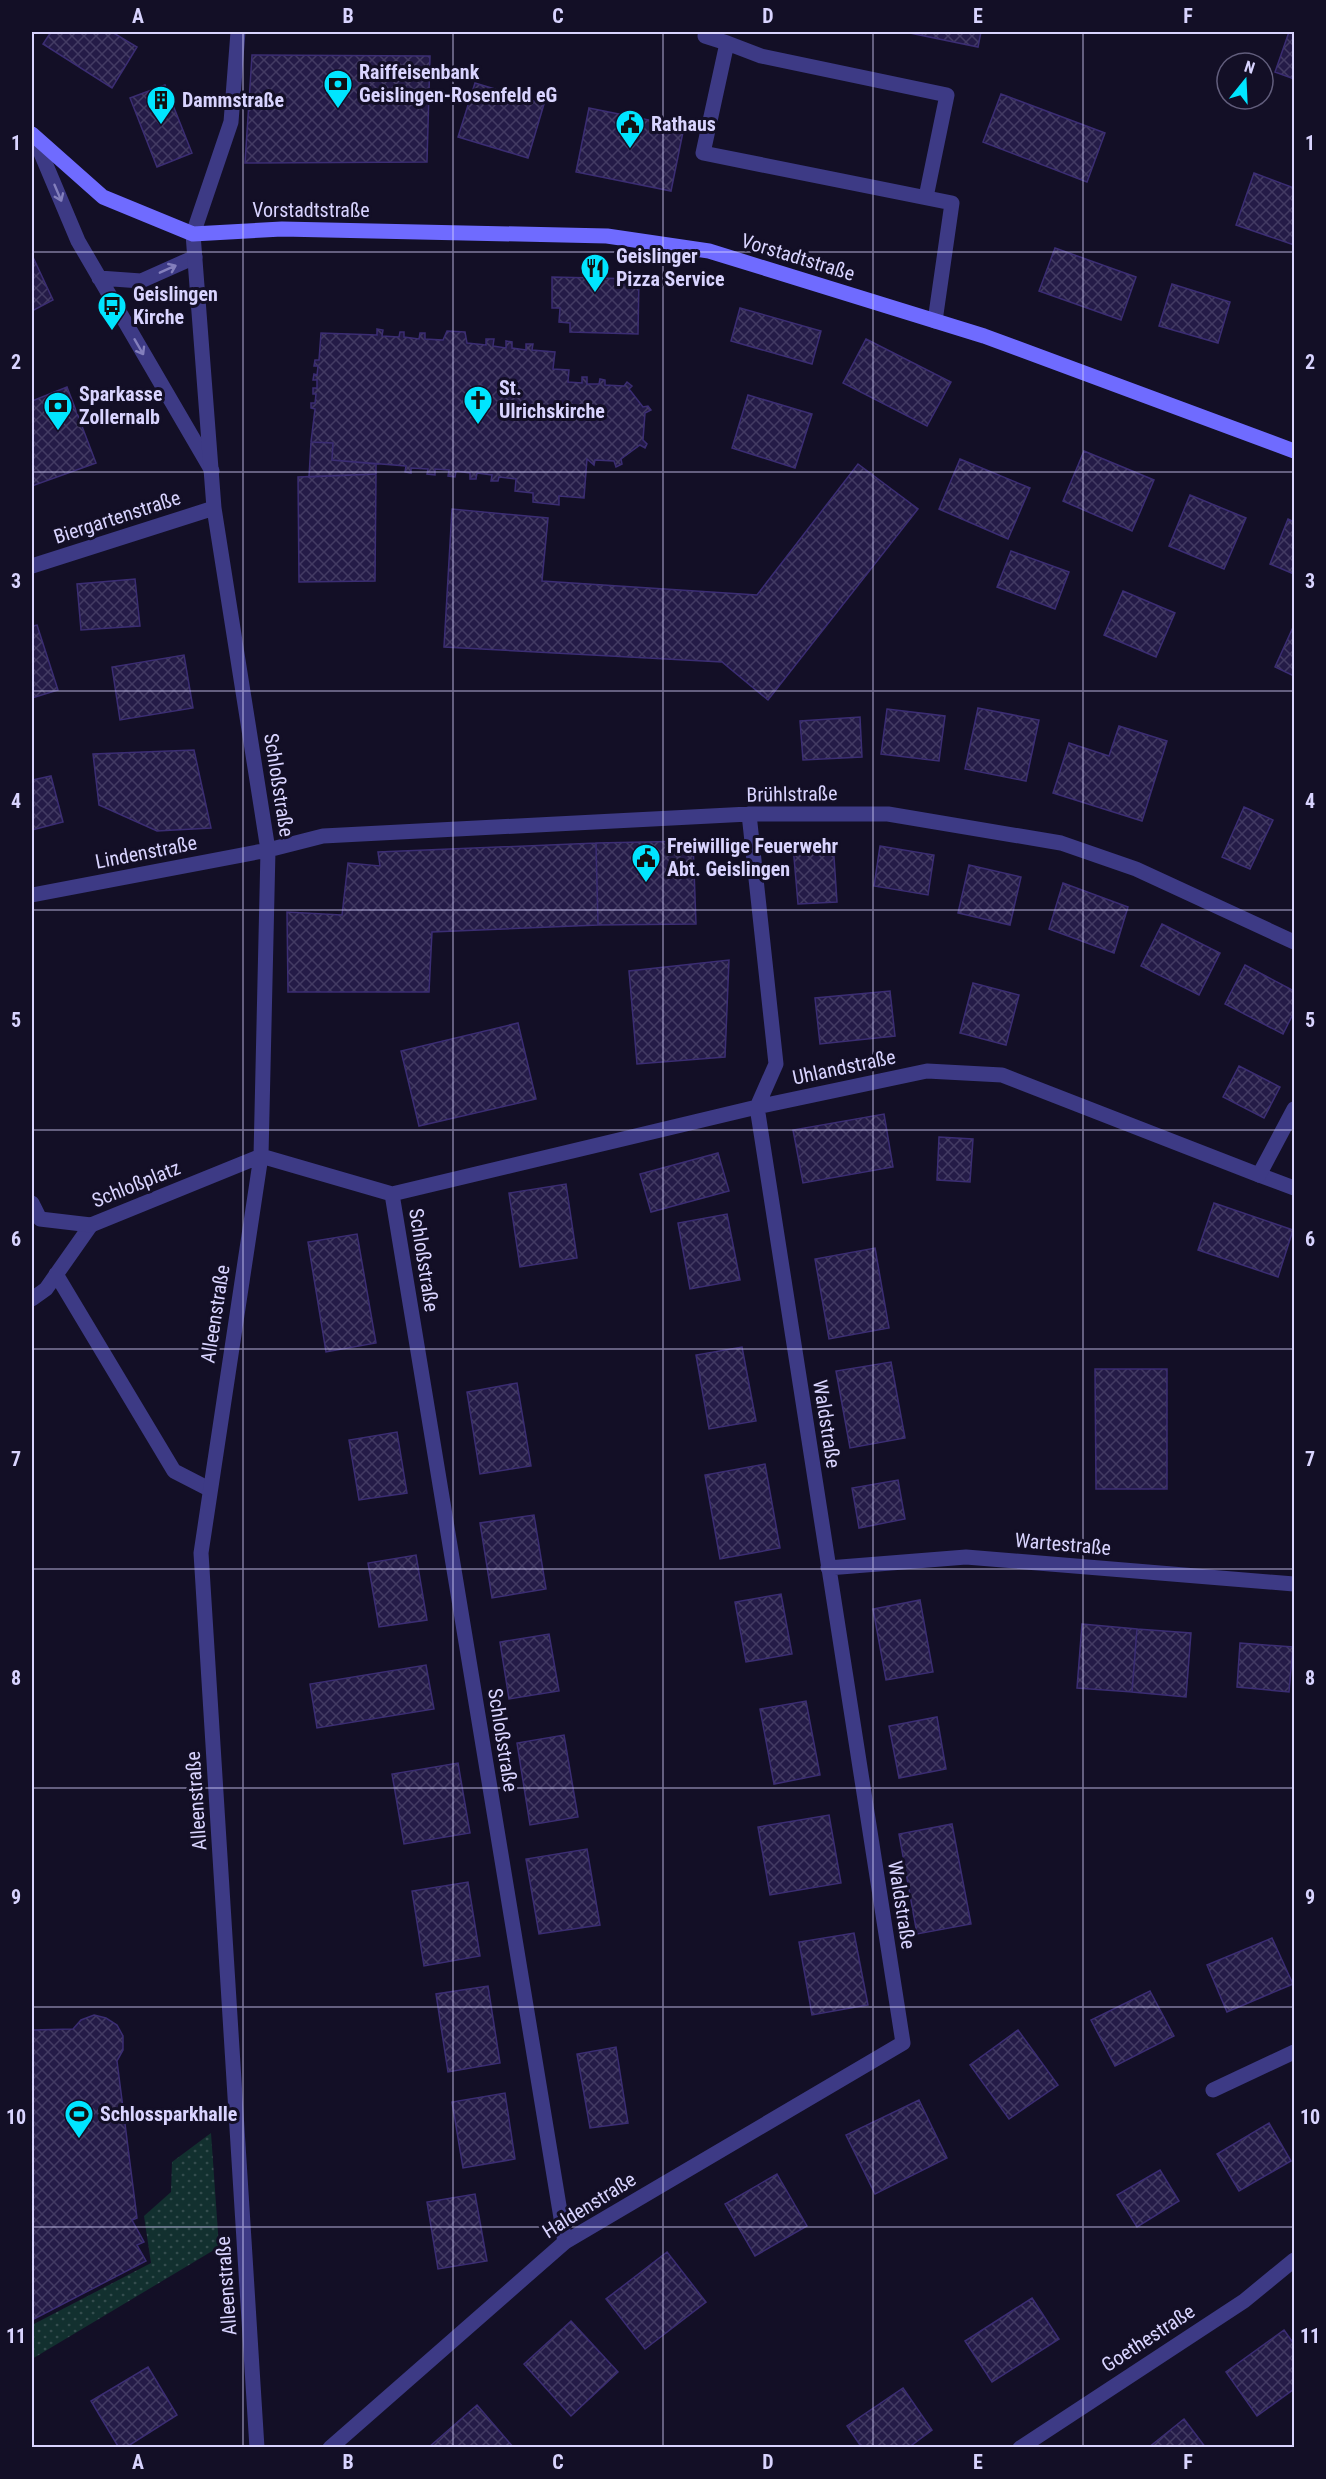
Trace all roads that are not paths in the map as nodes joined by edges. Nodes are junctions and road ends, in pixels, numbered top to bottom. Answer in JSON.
{"nodes":[{"id":1,"x":238,"y":32,"type":"edge"},
{"id":2,"x":706,"y":32,"type":"edge"},
{"id":3,"x":727,"y":43,"type":"junction"},
{"id":4,"x":32,"y":138,"type":"edge"},
{"id":5,"x":926,"y":197,"type":"junction"},
{"id":6,"x":193,"y":234,"type":"junction"},
{"id":7,"x":195,"y":257,"type":"junction"},
{"id":8,"x":99,"y":278,"type":"junction"},
{"id":9,"x":935,"y":321,"type":"junction"},
{"id":10,"x":1294,"y":451,"type":"edge"},
{"id":11,"x":212,"y":471,"type":"junction"},
{"id":12,"x":214,"y":508,"type":"junction"},
{"id":13,"x":32,"y":566,"type":"edge"},
{"id":14,"x":749,"y":814,"type":"junction"},
{"id":15,"x":268,"y":850,"type":"junction"},
{"id":16,"x":32,"y":895,"type":"edge"},
{"id":17,"x":1294,"y":942,"type":"edge"},
{"id":18,"x":757,"y":1107,"type":"junction"},
{"id":19,"x":1294,"y":1109,"type":"edge"},
{"id":20,"x":261,"y":1156,"type":"junction"},
{"id":21,"x":1259,"y":1175,"type":"junction"},
{"id":22,"x":1294,"y":1188,"type":"edge"},
{"id":23,"x":392,"y":1194,"type":"junction"},
{"id":24,"x":32,"y":1203,"type":"edge"},
{"id":25,"x":91,"y":1224,"type":"junction"},
{"id":26,"x":56,"y":1274,"type":"junction"},
{"id":27,"x":32,"y":1299,"type":"edge"},
{"id":28,"x":209,"y":1490,"type":"junction"},
{"id":29,"x":828,"y":1568,"type":"junction"},
{"id":30,"x":1294,"y":1584,"type":"edge"},
{"id":31,"x":903,"y":2043,"type":"joint"},
{"id":32,"x":1294,"y":2052,"type":"edge"},
{"id":33,"x":1213,"y":2090,"type":"dead end"},
{"id":34,"x":565,"y":2242,"type":"junction"},
{"id":35,"x":1294,"y":2260,"type":"edge"},
{"id":36,"x":257,"y":2448,"type":"edge"},
{"id":37,"x":330,"y":2448,"type":"edge"},
{"id":38,"x":1020,"y":2448,"type":"edge"}],
"edges":[{"from":1,"to":6,"type":"street"},
{"from":2,"to":3,"type":"street"},
{"from":3,"to":5,"type":"street"},
{"from":3,"to":5,"type":"street"},
{"from":4,"to":6,"type":"main road"},
{"from":4,"to":8,"type":"street","one_way":true},
{"from":5,"to":9,"type":"street"},
{"from":6,"to":7,"type":"street","name":"Schloßstraße"},
{"from":6,"to":9,"type":"main road","name":"Vorstadtstraße"},
{"from":8,"to":7,"type":"street","one_way":true},
{"from":7,"to":11,"type":"street","name":"Schloßstraße"},
{"from":8,"to":11,"type":"street","one_way":true},
{"from":9,"to":10,"type":"main road","name":"Vorstadtstraße"},
{"from":11,"to":12,"type":"street","name":"Schloßstraße"},
{"from":12,"to":13,"type":"street","name":"Biergartenstraße"},
{"from":12,"to":15,"type":"street","name":"Schloßstraße"},
{"from":14,"to":15,"type":"street","name":"Brühlstraße"},
{"from":14,"to":17,"type":"street","name":"Brühlstraße"},
{"from":14,"to":18,"type":"street"},
{"from":15,"to":16,"type":"street","name":"Lindenstraße"},
{"from":15,"to":20,"type":"street","name":"Schloßstraße"},
{"from":18,"to":21,"type":"street","name":"Uhlandstraße"},
{"from":18,"to":23,"type":"street","name":"Uhlandstraße"},
{"from":18,"to":29,"type":"street","name":"Waldstraße"},
{"from":19,"to":21,"type":"street"},
{"from":20,"to":23,"type":"street","name":"Schloßstraße"},
{"from":20,"to":25,"type":"street","name":"Schloßplatz"},
{"from":20,"to":28,"type":"street","name":"Alleenstraße"},
{"from":21,"to":22,"type":"street","name":"Uhlandstraße"},
{"from":23,"to":34,"type":"street","name":"Schloßstraße"},
{"from":24,"to":25,"type":"street","name":"Schloßplatz"},
{"from":25,"to":26,"type":"street"},
{"from":26,"to":27,"type":"street"},
{"from":26,"to":28,"type":"street"},
{"from":28,"to":36,"type":"street","name":"Alleenstraße"},
{"from":29,"to":30,"type":"street","name":"Wartestraße"},
{"from":29,"to":31,"type":"street","name":"Waldstraße"},
{"from":31,"to":34,"type":"street","name":"Haldenstraße"},
{"from":32,"to":33,"type":"street"},
{"from":34,"to":37,"type":"street","name":"Haldenstraße"},
{"from":35,"to":38,"type":"street","name":"Goethestraße"}]}
